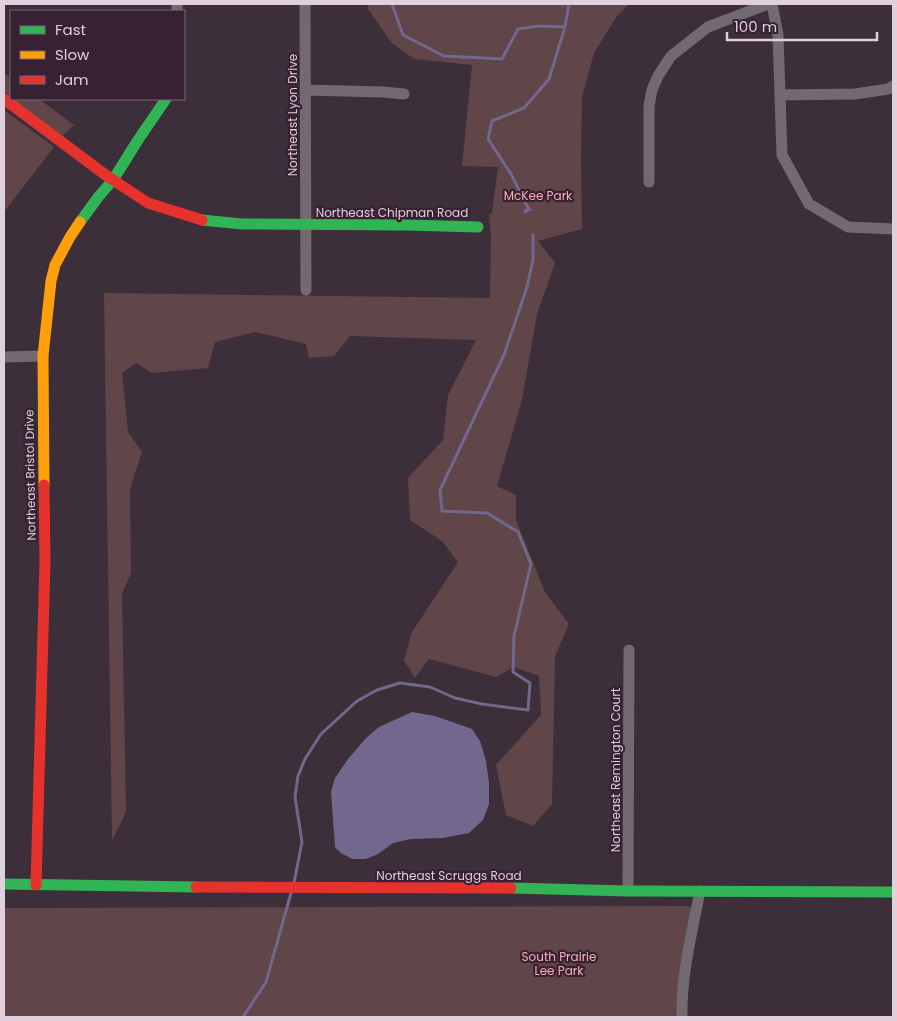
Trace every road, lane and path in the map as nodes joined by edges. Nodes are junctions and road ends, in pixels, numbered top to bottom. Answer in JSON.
{"nodes":[{"id":1,"x":305,"y":4,"type":"edge"},
{"id":2,"x":770,"y":4,"type":"edge"},
{"id":3,"x":893,"y":86,"type":"edge"},
{"id":4,"x":305,"y":90,"type":"junction"},
{"id":5,"x":404,"y":94,"type":"dead end"},
{"id":6,"x":780,"y":95,"type":"junction"},
{"id":7,"x":4,"y":99,"type":"edge"},
{"id":8,"x":165,"y":100,"type":"edge"},
{"id":9,"x":113,"y":180,"type":"junction"},
{"id":10,"x":649,"y":182,"type":"dead end"},
{"id":11,"x":306,"y":226,"type":"junction"},
{"id":12,"x":478,"y":227,"type":"dead end"},
{"id":13,"x":893,"y":229,"type":"edge"},
{"id":14,"x":306,"y":290,"type":"dead end"},
{"id":15,"x":43,"y":356,"type":"junction"},
{"id":16,"x":4,"y":357,"type":"edge"},
{"id":17,"x":629,"y":650,"type":"dead end"},
{"id":18,"x":4,"y":884,"type":"edge"},
{"id":19,"x":36,"y":885,"type":"junction"},
{"id":20,"x":628,"y":891,"type":"junction"},
{"id":21,"x":700,"y":891,"type":"junction"},
{"id":22,"x":893,"y":892,"type":"edge"},
{"id":23,"x":682,"y":1017,"type":"edge"}],
"edges":[{"from":1,"to":4,"type":"street","name":"Northeast Lyon Drive"},
{"from":2,"to":6,"type":"street"},
{"from":2,"to":10,"type":"street"},
{"from":3,"to":6,"type":"street"},
{"from":4,"to":5,"type":"street"},
{"from":4,"to":11,"type":"street","name":"Northeast Lyon Drive"},
{"from":6,"to":13,"type":"street"},
{"from":7,"to":9,"type":"street","name":"Northeast Chipman Road"},
{"from":8,"to":9,"type":"street","name":"Northeast Bristol Drive"},
{"from":9,"to":11,"type":"street","name":"Northeast Chipman Road"},
{"from":9,"to":15,"type":"street","name":"Northeast Bristol Drive"},
{"from":11,"to":12,"type":"street","name":"Northeast Chipman Road"},
{"from":11,"to":14,"type":"street","name":"Northeast Chipman Road"},
{"from":15,"to":16,"type":"street"},
{"from":15,"to":19,"type":"street","name":"Northeast Bristol Drive"},
{"from":17,"to":20,"type":"street","name":"Northeast Remington Court"},
{"from":18,"to":19,"type":"street","name":"Northeast Scruggs Road"},
{"from":19,"to":20,"type":"street","name":"Northeast Scruggs Road"},
{"from":20,"to":21,"type":"street","name":"Northeast Scruggs Road"},
{"from":21,"to":22,"type":"street","name":"Northeast Scruggs Road"},
{"from":21,"to":23,"type":"street"}]}
